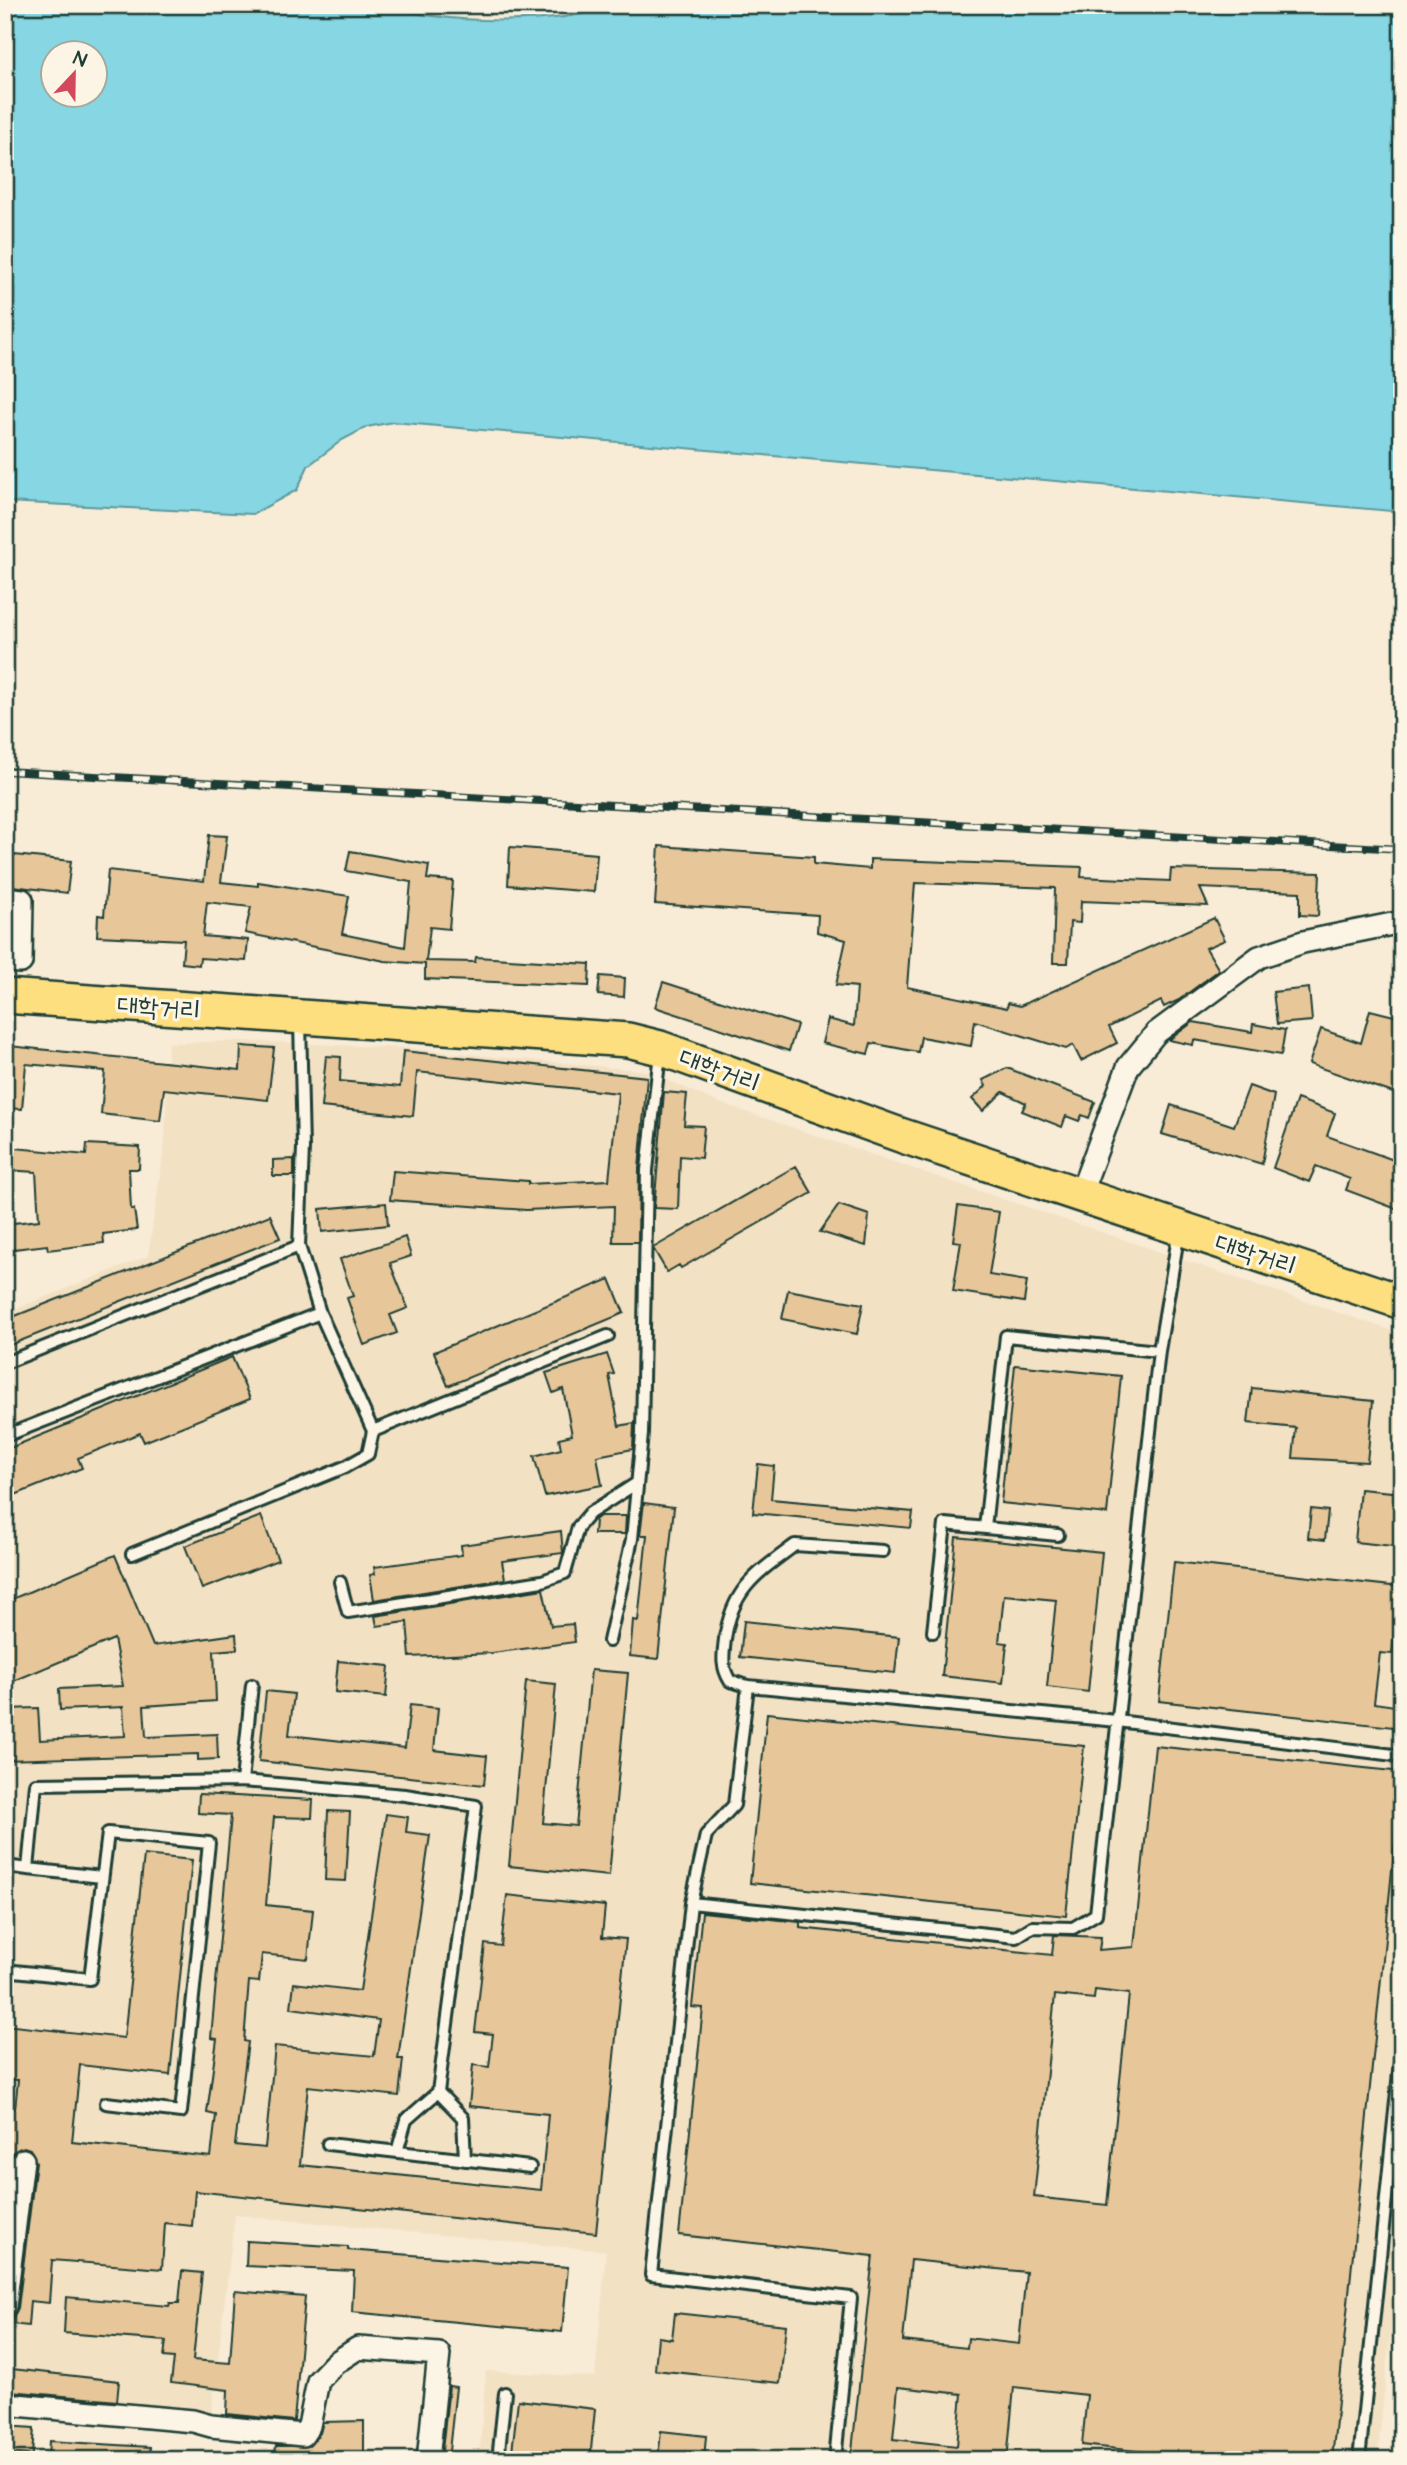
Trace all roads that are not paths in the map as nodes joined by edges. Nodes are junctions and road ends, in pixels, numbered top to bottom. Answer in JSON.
{"nodes":[{"id":1,"x":5,"y":898,"type":"edge"},
{"id":2,"x":1402,"y":922,"type":"edge"},
{"id":3,"x":5,"y":961,"type":"edge"},
{"id":4,"x":5,"y":996,"type":"edge"},
{"id":5,"x":300,"y":1017,"type":"junction"},
{"id":6,"x":660,"y":1048,"type":"junction"},
{"id":7,"x":1080,"y":1195,"type":"junction"},
{"id":8,"x":1180,"y":1228,"type":"junction"},
{"id":9,"x":299,"y":1246,"type":"junction"},
{"id":10,"x":1402,"y":1302,"type":"edge"},
{"id":11,"x":320,"y":1313,"type":"junction"},
{"id":12,"x":608,"y":1336,"type":"dead end"},
{"id":13,"x":1159,"y":1351,"type":"junction"},
{"id":14,"x":5,"y":1363,"type":"edge"},
{"id":15,"x":373,"y":1431,"type":"junction"},
{"id":16,"x":5,"y":1436,"type":"edge"},
{"id":17,"x":638,"y":1483,"type":"junction"},
{"id":18,"x":985,"y":1528,"type":"junction"},
{"id":19,"x":1058,"y":1535,"type":"dead end"},
{"id":20,"x":883,"y":1551,"type":"dead end"},
{"id":21,"x":132,"y":1554,"type":"dead end"},
{"id":22,"x":340,"y":1582,"type":"dead end"},
{"id":23,"x":933,"y":1632,"type":"dead end"},
{"id":24,"x":610,"y":1642,"type":"dead end"},
{"id":25,"x":252,"y":1685,"type":"dead end"},
{"id":26,"x":748,"y":1686,"type":"junction"},
{"id":27,"x":1117,"y":1721,"type":"junction"},
{"id":28,"x":1402,"y":1756,"type":"edge"},
{"id":29,"x":242,"y":1780,"type":"junction"},
{"id":30,"x":5,"y":1866,"type":"edge"},
{"id":31,"x":28,"y":1869,"type":"junction"},
{"id":32,"x":102,"y":1877,"type":"junction"},
{"id":33,"x":691,"y":1903,"type":"junction"},
{"id":34,"x":5,"y":1970,"type":"edge"},
{"id":35,"x":1402,"y":2043,"type":"edge"},
{"id":36,"x":438,"y":2092,"type":"junction"},
{"id":37,"x":106,"y":2103,"type":"dead end"},
{"id":38,"x":328,"y":2144,"type":"dead end"},
{"id":39,"x":397,"y":2152,"type":"junction"},
{"id":40,"x":23,"y":2160,"type":"dead end"},
{"id":41,"x":465,"y":2160,"type":"junction"},
{"id":42,"x":530,"y":2167,"type":"dead end"},
{"id":43,"x":5,"y":2306,"type":"edge"},
{"id":44,"x":505,"y":2393,"type":"dead end"},
{"id":45,"x":5,"y":2404,"type":"edge"},
{"id":46,"x":428,"y":2460,"type":"edge"},
{"id":47,"x":498,"y":2460,"type":"edge"},
{"id":48,"x":835,"y":2460,"type":"edge"},
{"id":49,"x":1359,"y":2460,"type":"edge"}],
"edges":[{"from":1,"to":3,"type":"street"},
{"from":2,"to":7,"type":"street"},
{"from":4,"to":5,"type":"main road","name":"대학거리"},
{"from":5,"to":6,"type":"main road","name":"대학거리"},
{"from":5,"to":9,"type":"lane"},
{"from":6,"to":7,"type":"main road","name":"대학거리"},
{"from":6,"to":17,"type":"lane"},
{"from":7,"to":8,"type":"main road","name":"대학거리"},
{"from":8,"to":10,"type":"main road","name":"대학거리"},
{"from":8,"to":13,"type":"lane"},
{"from":9,"to":11,"type":"lane"},
{"from":9,"to":14,"type":"lane"},
{"from":11,"to":15,"type":"lane"},
{"from":11,"to":16,"type":"lane"},
{"from":12,"to":15,"type":"lane"},
{"from":13,"to":18,"type":"lane"},
{"from":13,"to":27,"type":"lane"},
{"from":15,"to":21,"type":"lane"},
{"from":17,"to":22,"type":"lane"},
{"from":17,"to":24,"type":"lane"},
{"from":18,"to":19,"type":"lane"},
{"from":18,"to":23,"type":"lane"},
{"from":20,"to":26,"type":"lane"},
{"from":25,"to":29,"type":"lane"},
{"from":26,"to":27,"type":"lane"},
{"from":26,"to":33,"type":"lane"},
{"from":27,"to":28,"type":"lane"},
{"from":27,"to":33,"type":"lane"},
{"from":29,"to":31,"type":"lane"},
{"from":29,"to":36,"type":"lane"},
{"from":30,"to":31,"type":"lane"},
{"from":31,"to":32,"type":"lane"},
{"from":32,"to":34,"type":"lane"},
{"from":32,"to":37,"type":"lane"},
{"from":33,"to":48,"type":"lane"},
{"from":35,"to":49,"type":"lane"},
{"from":36,"to":39,"type":"lane"},
{"from":36,"to":41,"type":"lane"},
{"from":38,"to":39,"type":"lane"},
{"from":39,"to":41,"type":"lane"},
{"from":40,"to":43,"type":"street"},
{"from":41,"to":42,"type":"lane"},
{"from":44,"to":47,"type":"lane"},
{"from":45,"to":46,"type":"street"}]}
